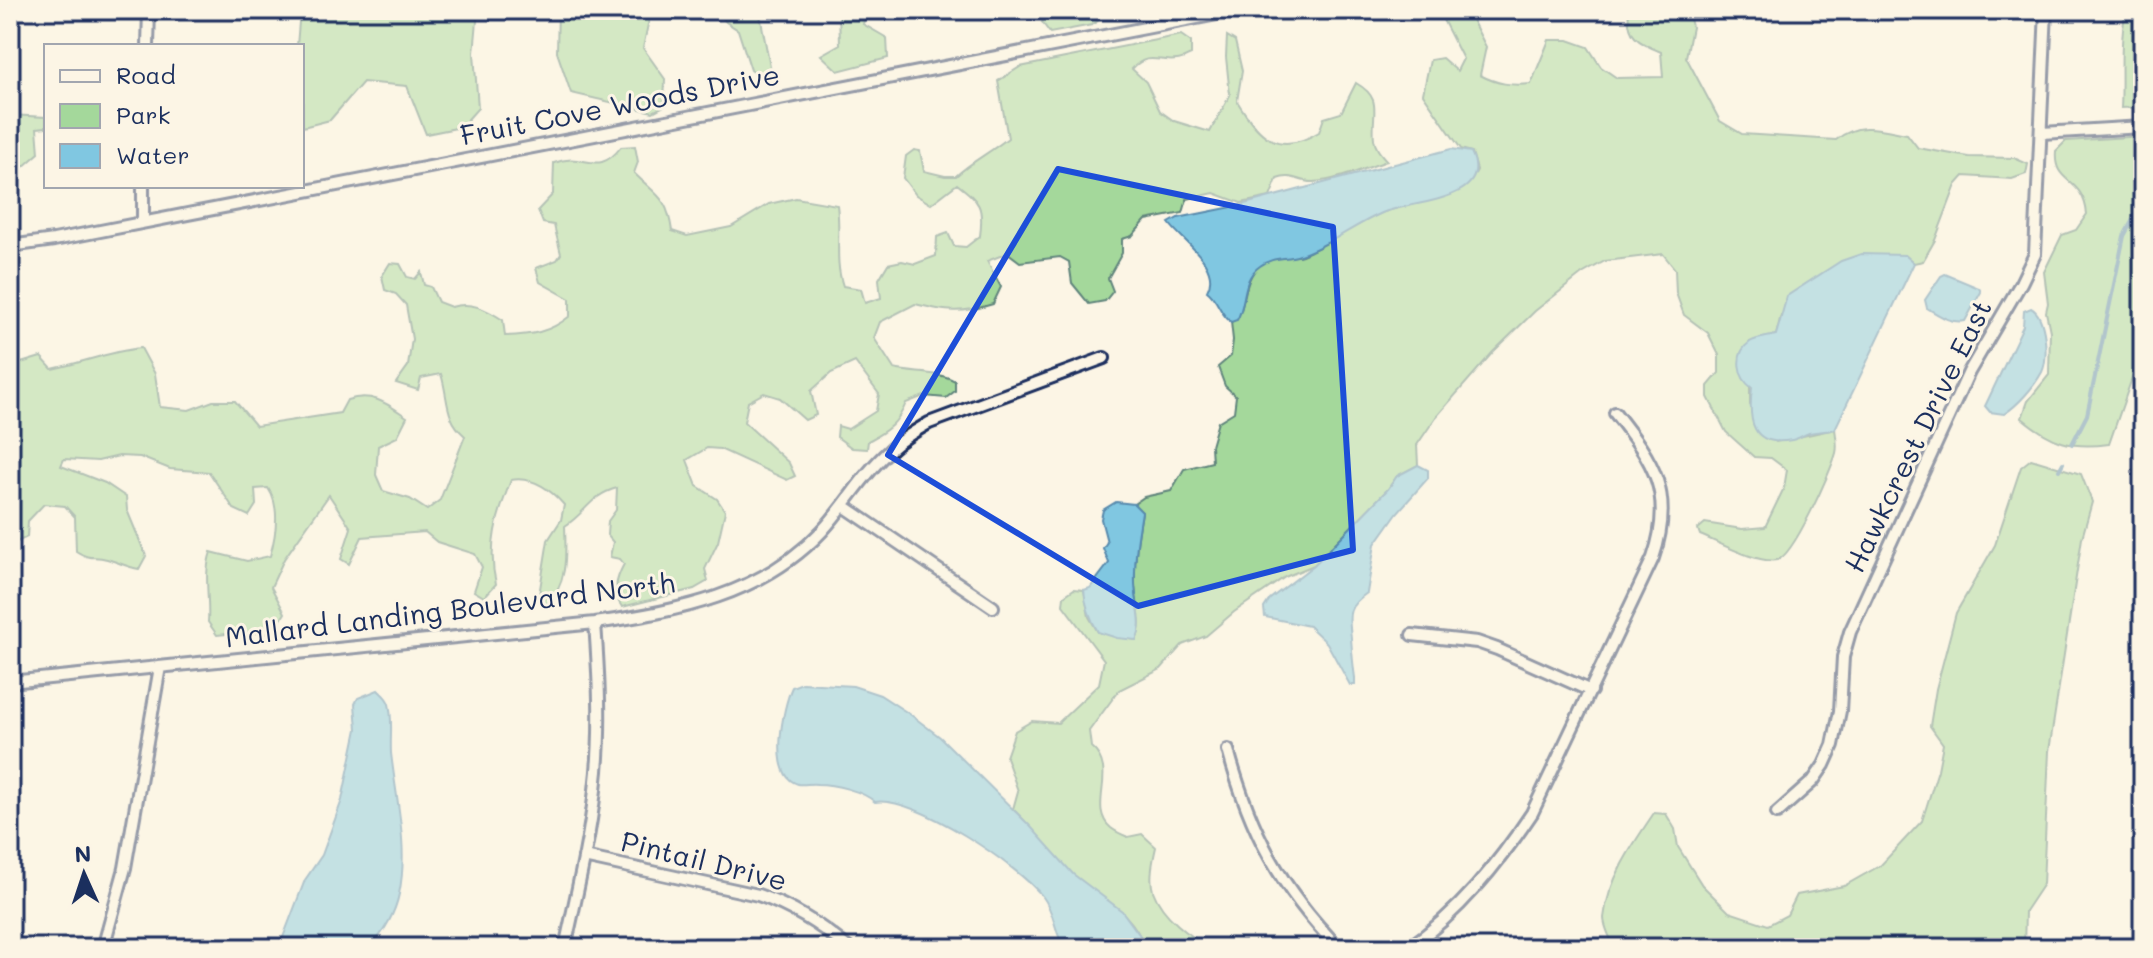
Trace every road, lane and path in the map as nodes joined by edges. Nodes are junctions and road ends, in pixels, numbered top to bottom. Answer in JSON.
{"nodes":[{"id":1,"x":149,"y":10,"type":"edge"},
{"id":2,"x":1238,"y":10,"type":"edge"},
{"id":3,"x":2046,"y":10,"type":"edge"},
{"id":4,"x":148,"y":44,"type":"edge"},
{"id":5,"x":2143,"y":127,"type":"edge"},
{"id":6,"x":2042,"y":133,"type":"junction"},
{"id":7,"x":143,"y":188,"type":"edge"},
{"id":8,"x":143,"y":222,"type":"junction"},
{"id":9,"x":10,"y":246,"type":"edge"},
{"id":10,"x":1104,"y":358,"type":"dead end"},
{"id":11,"x":1615,"y":413,"type":"dead end"},
{"id":12,"x":844,"y":506,"type":"junction"},
{"id":13,"x":993,"y":607,"type":"dead end"},
{"id":14,"x":595,"y":623,"type":"junction"},
{"id":15,"x":1412,"y":635,"type":"dead end"},
{"id":16,"x":160,"y":667,"type":"junction"},
{"id":17,"x":10,"y":682,"type":"edge"},
{"id":18,"x":1591,"y":691,"type":"junction"},
{"id":19,"x":1228,"y":750,"type":"dead end"},
{"id":20,"x":1777,"y":813,"type":"dead end"},
{"id":21,"x":584,"y":857,"type":"junction"},
{"id":22,"x":103,"y":948,"type":"edge"},
{"id":23,"x":565,"y":948,"type":"edge"},
{"id":24,"x":848,"y":948,"type":"edge"},
{"id":25,"x":1339,"y":948,"type":"edge"},
{"id":26,"x":1408,"y":948,"type":"edge"}],
"edges":[{"from":1,"to":4,"type":"street"},
{"from":2,"to":8,"type":"street","name":"Fruit Cove Woods Drive"},
{"from":3,"to":6,"type":"street","name":"Hawkcrest Drive East"},
{"from":5,"to":6,"type":"street"},
{"from":6,"to":20,"type":"street","name":"Hawkcrest Drive East"},
{"from":7,"to":8,"type":"street"},
{"from":8,"to":9,"type":"street","name":"Fruit Cove Woods Drive"},
{"from":10,"to":12,"type":"street","name":"Mallard Landing Boulevard North"},
{"from":11,"to":18,"type":"street"},
{"from":12,"to":13,"type":"street"},
{"from":12,"to":14,"type":"street","name":"Mallard Landing Boulevard North"},
{"from":14,"to":16,"type":"street","name":"Mallard Landing Boulevard North"},
{"from":14,"to":21,"type":"street"},
{"from":15,"to":18,"type":"street"},
{"from":16,"to":17,"type":"street","name":"Mallard Landing Boulevard North"},
{"from":16,"to":22,"type":"street"},
{"from":18,"to":26,"type":"street"},
{"from":19,"to":25,"type":"street"},
{"from":21,"to":23,"type":"street"},
{"from":21,"to":24,"type":"street","name":"Pintail Drive"}]}
